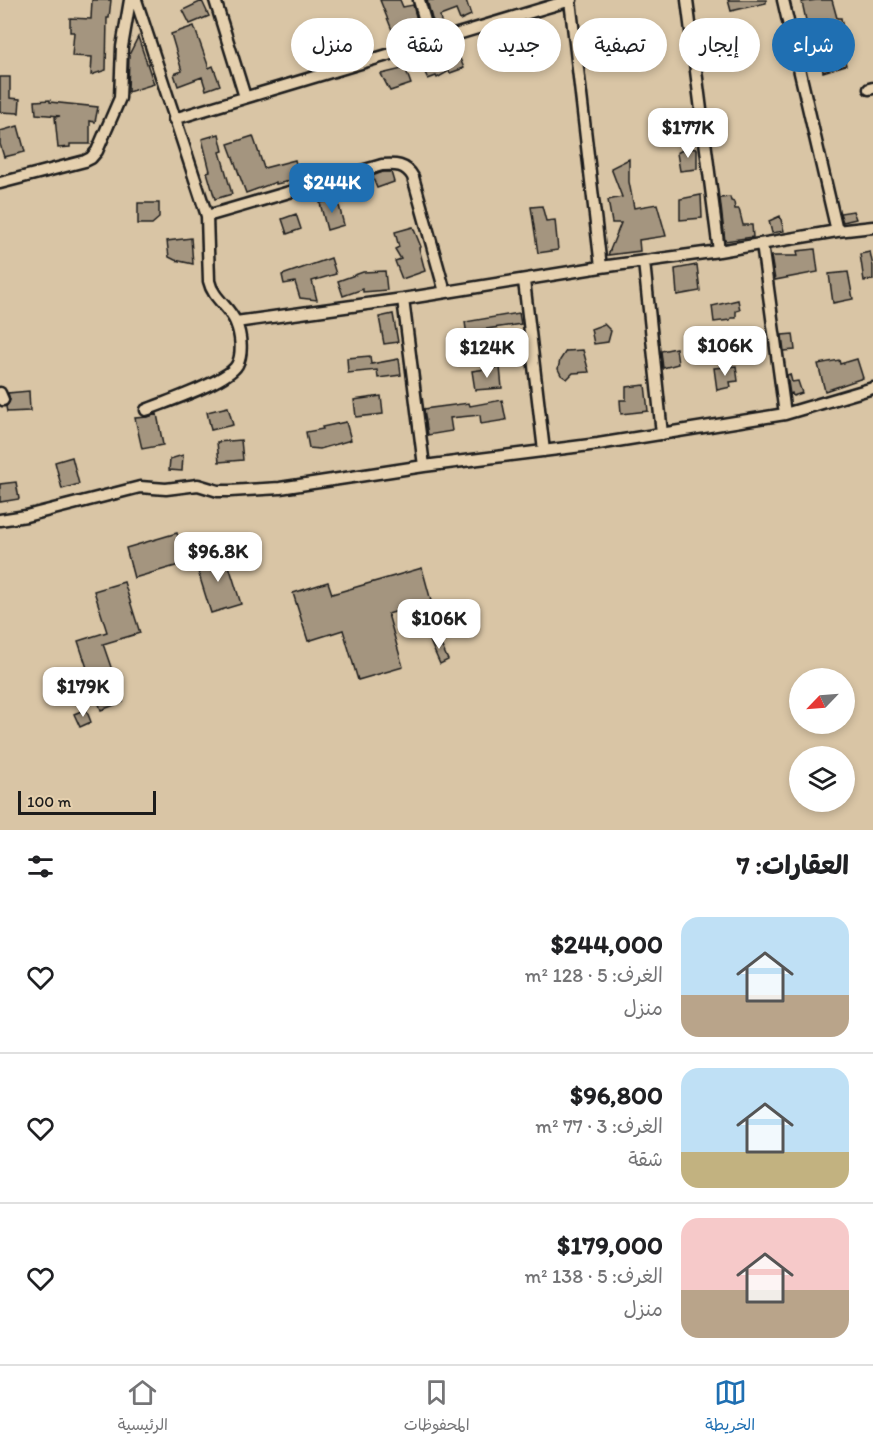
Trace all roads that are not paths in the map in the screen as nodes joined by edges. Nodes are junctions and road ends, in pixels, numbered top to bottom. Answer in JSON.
{"nodes":[{"id":1,"x":130,"y":0,"type":"edge"},
{"id":2,"x":136,"y":0,"type":"edge"},
{"id":3,"x":215,"y":0,"type":"edge"},
{"id":4,"x":419,"y":0,"type":"edge"},
{"id":5,"x":570,"y":0,"type":"edge"},
{"id":6,"x":687,"y":0,"type":"edge"},
{"id":7,"x":783,"y":0,"type":"edge"},
{"id":8,"x":424,"y":18,"type":"edge"},
{"id":9,"x":465,"y":32,"type":"edge"},
{"id":10,"x":386,"y":55,"type":"edge"},
{"id":11,"x":245,"y":97,"type":"junction"},
{"id":12,"x":174,"y":119,"type":"junction"},
{"id":13,"x":0,"y":183,"type":"edge"},
{"id":14,"x":207,"y":216,"type":"junction"},
{"id":15,"x":873,"y":227,"type":"edge"},
{"id":16,"x":837,"y":231,"type":"junction"},
{"id":17,"x":762,"y":244,"type":"junction"},
{"id":18,"x":719,"y":251,"type":"junction"},
{"id":19,"x":644,"y":262,"type":"junction"},
{"id":20,"x":601,"y":267,"type":"junction"},
{"id":21,"x":524,"y":281,"type":"junction"},
{"id":22,"x":445,"y":292,"type":"junction"},
{"id":23,"x":403,"y":299,"type":"junction"},
{"id":24,"x":236,"y":322,"type":"junction"},
{"id":25,"x":873,"y":388,"type":"edge"},
{"id":26,"x":146,"y":410,"type":"dead end"},
{"id":27,"x":785,"y":414,"type":"junction"},
{"id":28,"x":662,"y":434,"type":"junction"},
{"id":29,"x":544,"y":451,"type":"junction"},
{"id":30,"x":424,"y":466,"type":"junction"},
{"id":31,"x":0,"y":520,"type":"edge"}],
"edges":[{"from":1,"to":13,"type":"street"},
{"from":2,"to":12,"type":"street"},
{"from":3,"to":11,"type":"street"},
{"from":4,"to":8,"type":"street"},
{"from":5,"to":9,"type":"street"},
{"from":5,"to":20,"type":"street"},
{"from":6,"to":18,"type":"street"},
{"from":7,"to":16,"type":"street"},
{"from":10,"to":11,"type":"street"},
{"from":11,"to":12,"type":"street"},
{"from":12,"to":14,"type":"street"},
{"from":14,"to":22,"type":"street"},
{"from":14,"to":24,"type":"street"},
{"from":15,"to":16,"type":"street"},
{"from":16,"to":17,"type":"street"},
{"from":17,"to":18,"type":"street"},
{"from":17,"to":27,"type":"street"},
{"from":18,"to":19,"type":"street"},
{"from":19,"to":20,"type":"street"},
{"from":19,"to":28,"type":"street"},
{"from":20,"to":21,"type":"street"},
{"from":21,"to":22,"type":"street"},
{"from":21,"to":29,"type":"street"},
{"from":22,"to":23,"type":"street"},
{"from":23,"to":24,"type":"street"},
{"from":23,"to":30,"type":"street"},
{"from":24,"to":26,"type":"street"},
{"from":25,"to":27,"type":"street"},
{"from":27,"to":28,"type":"street"},
{"from":28,"to":29,"type":"street"},
{"from":29,"to":30,"type":"street"},
{"from":30,"to":31,"type":"street"}]}
